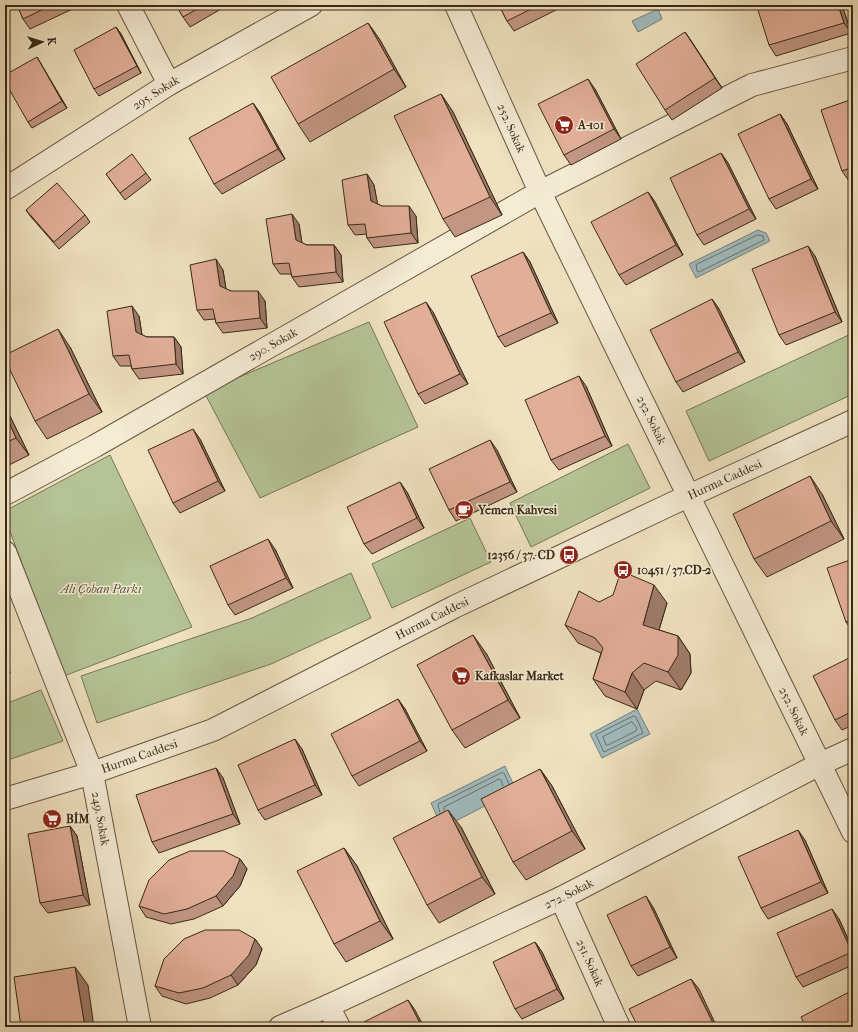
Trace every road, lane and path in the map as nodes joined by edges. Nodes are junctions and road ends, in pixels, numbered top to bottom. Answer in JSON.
{"nodes":[{"id":1,"x":128,"y":5,"type":"edge"},
{"id":2,"x":311,"y":5,"type":"edge"},
{"id":3,"x":456,"y":5,"type":"edge"},
{"id":4,"x":853,"y":58,"type":"edge"},
{"id":5,"x":169,"y":84,"type":"junction"},
{"id":6,"x":5,"y":188,"type":"edge"},
{"id":7,"x":540,"y":192,"type":"junction"},
{"id":8,"x":853,"y":421,"type":"edge"},
{"id":9,"x":5,"y":494,"type":"edge"},
{"id":10,"x":689,"y":496,"type":"junction"},
{"id":11,"x":5,"y":552,"type":"edge"},
{"id":12,"x":853,"y":749,"type":"edge"},
{"id":13,"x":820,"y":764,"type":"junction"},
{"id":14,"x":92,"y":773,"type":"junction"},
{"id":15,"x":5,"y":799,"type":"edge"},
{"id":16,"x":853,"y":832,"type":"edge"},
{"id":17,"x":561,"y":898,"type":"junction"},
{"id":18,"x":328,"y":1006,"type":"junction"},
{"id":19,"x":140,"y":1027,"type":"edge"},
{"id":20,"x":280,"y":1027,"type":"edge"},
{"id":21,"x":339,"y":1027,"type":"edge"},
{"id":22,"x":619,"y":1027,"type":"edge"}],
"edges":[{"from":1,"to":5,"type":"street"},
{"from":2,"to":5,"type":"street","name":"295. Sokak"},
{"from":3,"to":7,"type":"street","name":"252. Sokak"},
{"from":4,"to":7,"type":"street","name":"290. Sokak"},
{"from":5,"to":6,"type":"street","name":"295. Sokak"},
{"from":7,"to":9,"type":"street","name":"290. Sokak"},
{"from":7,"to":10,"type":"street","name":"252. Sokak"},
{"from":8,"to":10,"type":"street","name":"Hurma Caddesi"},
{"from":10,"to":13,"type":"street","name":"252. Sokak"},
{"from":10,"to":14,"type":"street","name":"Hurma Caddesi"},
{"from":11,"to":14,"type":"street","name":"249. Sokak"},
{"from":12,"to":13,"type":"street","name":"272. Sokak"},
{"from":13,"to":16,"type":"street","name":"252. Sokak"},
{"from":13,"to":17,"type":"street","name":"272. Sokak"},
{"from":14,"to":15,"type":"street","name":"Hurma Caddesi"},
{"from":14,"to":19,"type":"street","name":"249. Sokak"},
{"from":17,"to":18,"type":"street","name":"272. Sokak"},
{"from":17,"to":22,"type":"street","name":"251. Sokak"},
{"from":18,"to":20,"type":"street","name":"272. Sokak"},
{"from":18,"to":21,"type":"street"}]}
